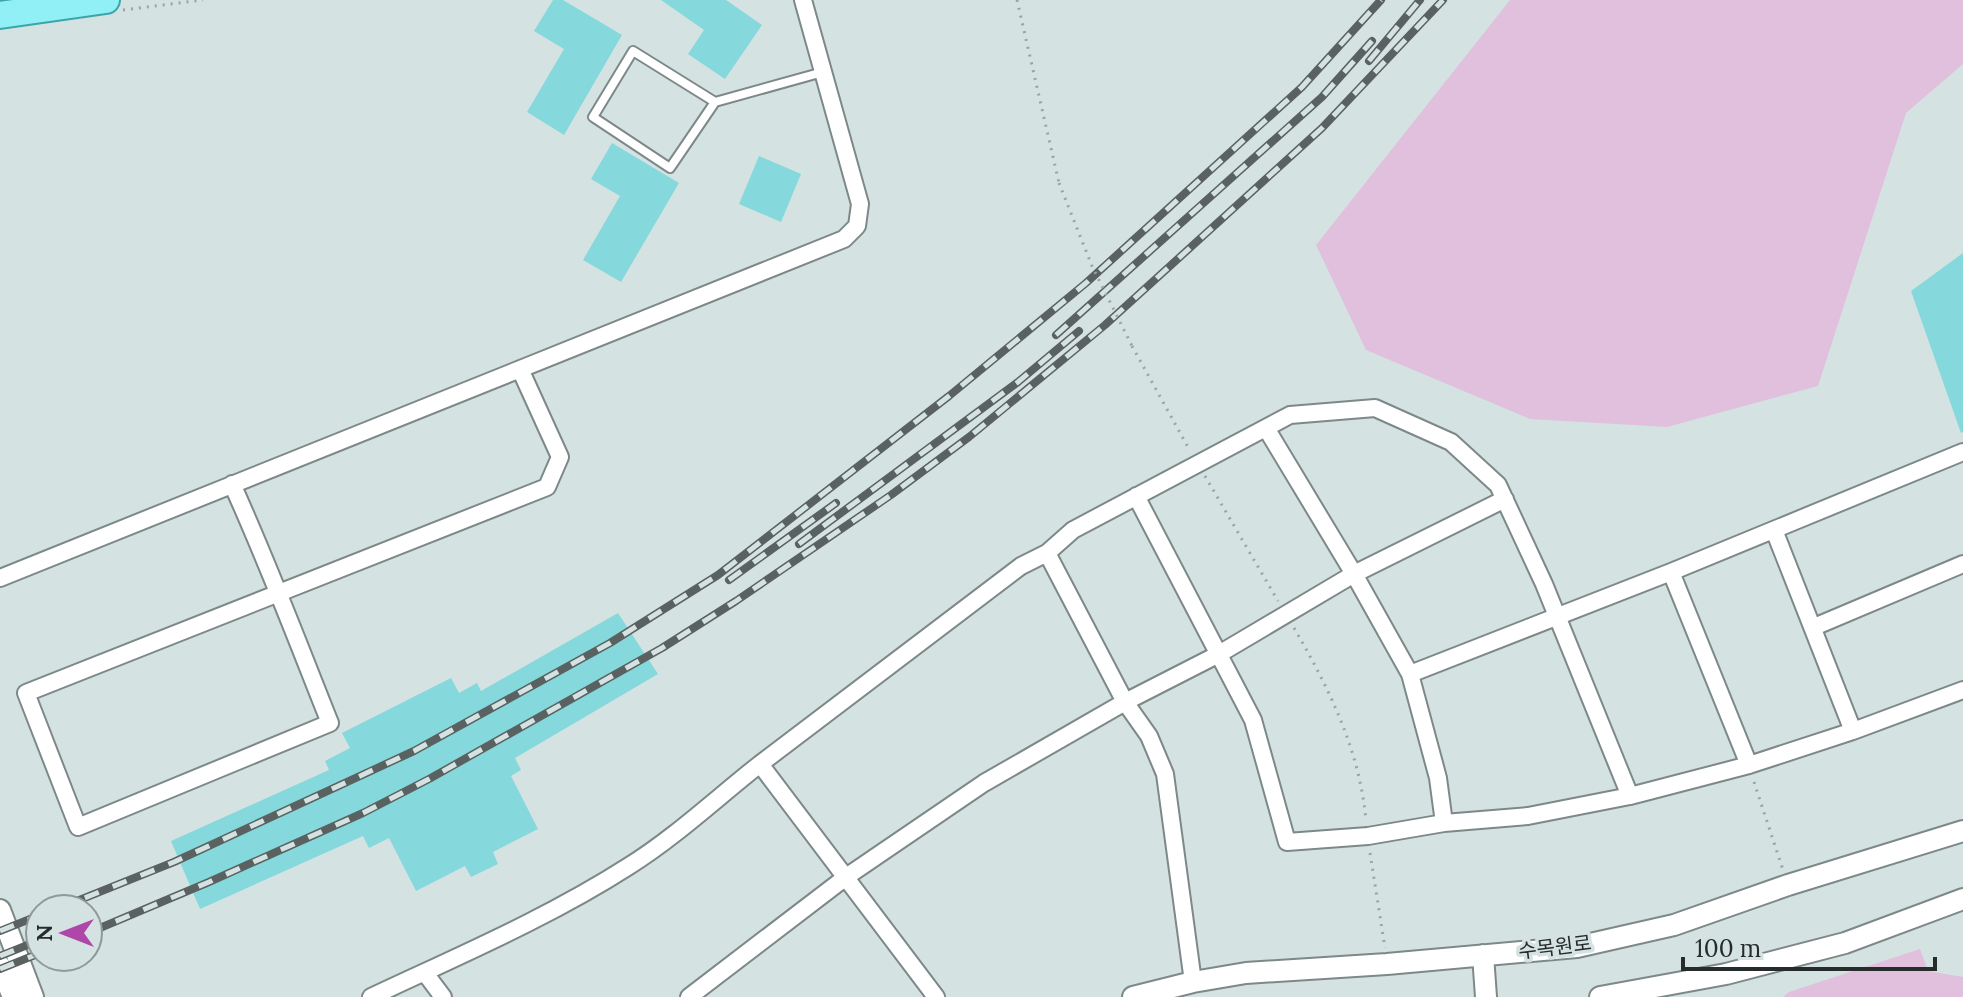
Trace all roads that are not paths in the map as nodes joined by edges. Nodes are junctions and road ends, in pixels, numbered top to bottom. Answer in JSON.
{"nodes":[{"id":1,"x":106,"y":0,"type":"edge"},
{"id":2,"x":803,"y":0,"type":"edge"},
{"id":3,"x":0,"y":15,"type":"edge"},
{"id":4,"x":824,"y":72,"type":"junction"},
{"id":5,"x":715,"y":102,"type":"junction"},
{"id":6,"x":520,"y":369,"type":"junction"},
{"id":7,"x":1266,"y":428,"type":"junction"},
{"id":8,"x":1962,"y":457,"type":"edge"},
{"id":9,"x":232,"y":484,"type":"junction"},
{"id":10,"x":1136,"y":496,"type":"junction"},
{"id":11,"x":1505,"y":499,"type":"junction"},
{"id":12,"x":1774,"y":530,"type":"junction"},
{"id":13,"x":1047,"y":553,"type":"junction"},
{"id":14,"x":1963,"y":564,"type":"edge"},
{"id":15,"x":1671,"y":572,"type":"junction"},
{"id":16,"x":1354,"y":574,"type":"junction"},
{"id":17,"x":0,"y":578,"type":"edge"},
{"id":18,"x":277,"y":594,"type":"junction"},
{"id":19,"x":1558,"y":618,"type":"junction"},
{"id":20,"x":1814,"y":627,"type":"junction"},
{"id":21,"x":1219,"y":654,"type":"junction"},
{"id":22,"x":1410,"y":674,"type":"junction"},
{"id":23,"x":1963,"y":690,"type":"edge"},
{"id":24,"x":1125,"y":702,"type":"junction"},
{"id":25,"x":1853,"y":731,"type":"junction"},
{"id":26,"x":760,"y":764,"type":"junction"},
{"id":27,"x":1749,"y":765,"type":"junction"},
{"id":28,"x":1630,"y":796,"type":"junction"},
{"id":29,"x":1444,"y":823,"type":"junction"},
{"id":30,"x":1962,"y":834,"type":"edge"},
{"id":31,"x":846,"y":877,"type":"junction"},
{"id":32,"x":1963,"y":899,"type":"edge"},
{"id":33,"x":0,"y":910,"type":"edge"},
{"id":34,"x":1483,"y":955,"type":"junction"},
{"id":35,"x":0,"y":966,"type":"edge"},
{"id":36,"x":425,"y":973,"type":"junction"},
{"id":37,"x":1193,"y":982,"type":"junction"},
{"id":38,"x":13,"y":997,"type":"edge"},
{"id":39,"x":33,"y":997,"type":"edge"},
{"id":40,"x":371,"y":997,"type":"edge"},
{"id":41,"x":443,"y":997,"type":"edge"},
{"id":42,"x":689,"y":997,"type":"edge"},
{"id":43,"x":936,"y":997,"type":"edge"},
{"id":44,"x":1133,"y":997,"type":"edge"},
{"id":45,"x":1486,"y":997,"type":"edge"},
{"id":46,"x":1600,"y":997,"type":"edge"}],
"edges":[{"from":1,"to":3,"type":"main road"},
{"from":2,"to":4,"type":"street"},
{"from":4,"to":5,"type":"lane"},
{"from":4,"to":6,"type":"street"},
{"from":5,"to":5,"type":"lane"},
{"from":6,"to":9,"type":"street"},
{"from":6,"to":18,"type":"street"},
{"from":7,"to":10,"type":"street"},
{"from":7,"to":11,"type":"street"},
{"from":7,"to":16,"type":"street"},
{"from":8,"to":12,"type":"street"},
{"from":9,"to":17,"type":"street"},
{"from":9,"to":18,"type":"street"},
{"from":10,"to":13,"type":"street"},
{"from":10,"to":21,"type":"street"},
{"from":11,"to":16,"type":"street"},
{"from":11,"to":19,"type":"street"},
{"from":12,"to":15,"type":"street"},
{"from":12,"to":20,"type":"street"},
{"from":13,"to":24,"type":"street"},
{"from":13,"to":26,"type":"street"},
{"from":14,"to":20,"type":"street"},
{"from":15,"to":19,"type":"street"},
{"from":15,"to":27,"type":"street"},
{"from":16,"to":21,"type":"street"},
{"from":16,"to":22,"type":"street"},
{"from":18,"to":18,"type":"street"},
{"from":19,"to":22,"type":"street"},
{"from":19,"to":28,"type":"street"},
{"from":20,"to":25,"type":"street"},
{"from":21,"to":24,"type":"street"},
{"from":21,"to":29,"type":"street"},
{"from":22,"to":29,"type":"street"},
{"from":23,"to":25,"type":"street"},
{"from":24,"to":31,"type":"street"},
{"from":24,"to":37,"type":"street"},
{"from":25,"to":27,"type":"street"},
{"from":26,"to":31,"type":"street"},
{"from":26,"to":36,"type":"street"},
{"from":27,"to":28,"type":"street"},
{"from":28,"to":29,"type":"street"},
{"from":30,"to":34,"type":"street","name":"수목원로"},
{"from":31,"to":42,"type":"street"},
{"from":31,"to":43,"type":"street"},
{"from":32,"to":46,"type":"street"},
{"from":33,"to":39,"type":"street"},
{"from":34,"to":37,"type":"street","name":"수목원로"},
{"from":34,"to":45,"type":"street"},
{"from":35,"to":38,"type":"street"},
{"from":36,"to":40,"type":"street"},
{"from":36,"to":41,"type":"street"},
{"from":37,"to":44,"type":"street","name":"수목원로"}]}
